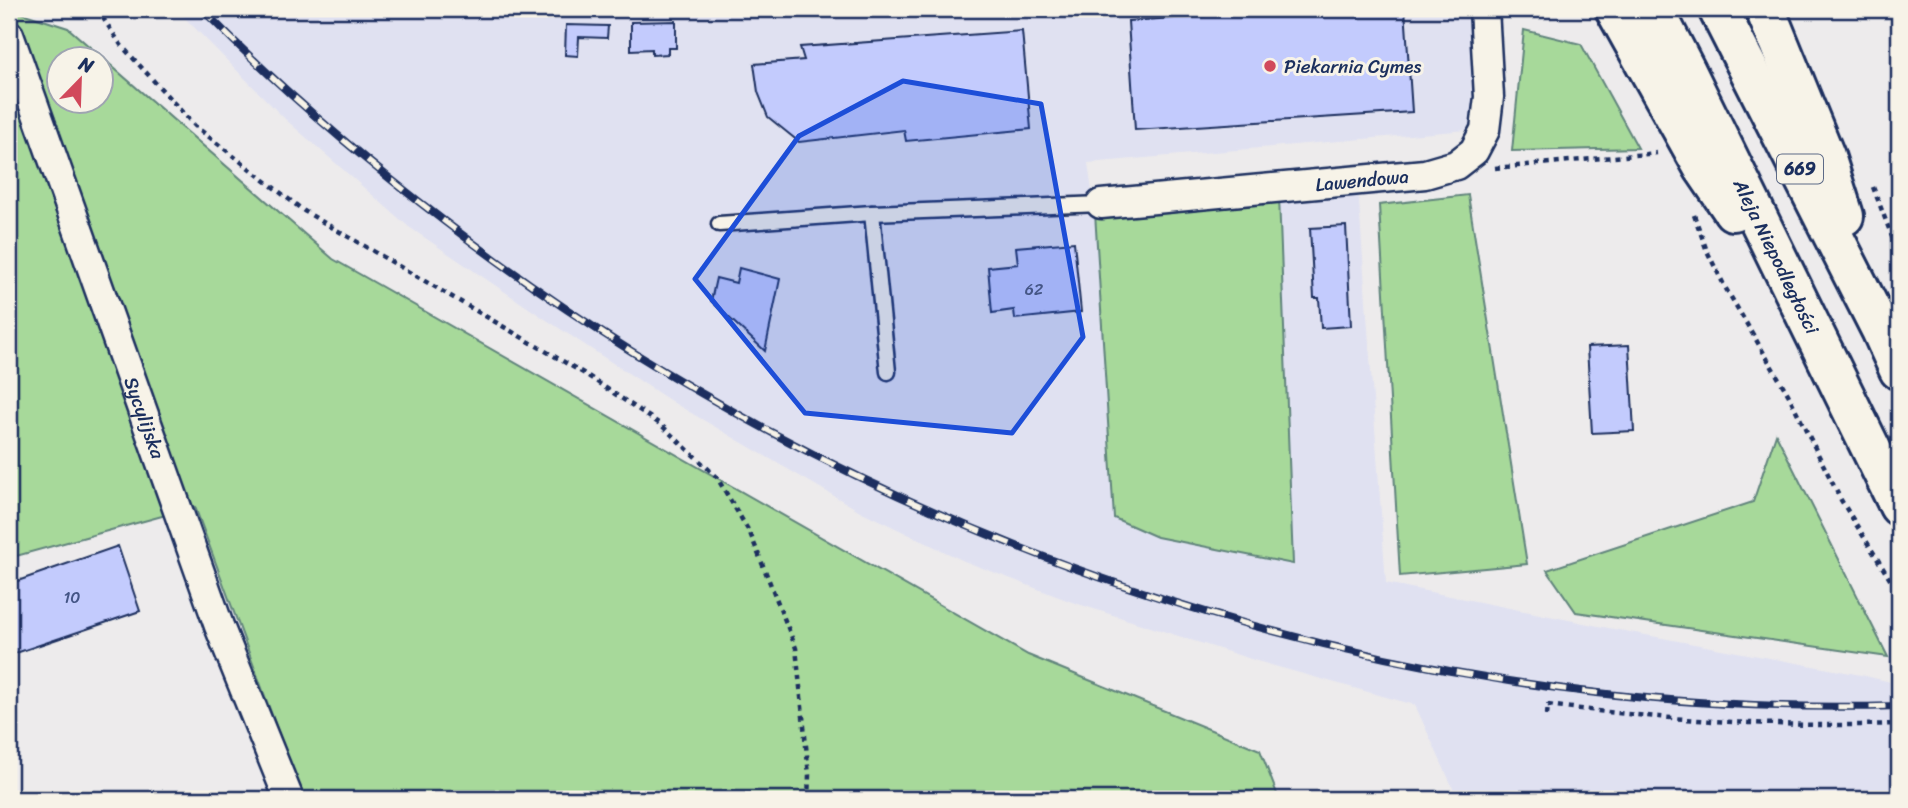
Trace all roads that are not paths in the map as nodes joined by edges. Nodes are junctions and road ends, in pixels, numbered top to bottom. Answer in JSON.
{"nodes":[{"id":1,"x":1484,"y":9,"type":"edge"},
{"id":2,"x":1615,"y":9,"type":"edge"},
{"id":3,"x":1654,"y":9,"type":"edge"},
{"id":4,"x":1718,"y":9,"type":"edge"},
{"id":5,"x":1765,"y":9,"type":"edge"},
{"id":6,"x":9,"y":35,"type":"edge"},
{"id":7,"x":1101,"y":204,"type":"joint"},
{"id":8,"x":873,"y":214,"type":"junction"},
{"id":9,"x":719,"y":224,"type":"dead end"},
{"id":10,"x":1802,"y":311,"type":"junction"},
{"id":11,"x":1881,"y":330,"type":"junction"},
{"id":12,"x":1899,"y":370,"type":"edge"},
{"id":13,"x":888,"y":372,"type":"dead end"},
{"id":14,"x":1899,"y":506,"type":"edge"},
{"id":15,"x":289,"y":799,"type":"edge"}],
"edges":[{"from":1,"to":7,"type":"street","name":"Lawendowa"},
{"from":2,"to":10,"type":"main road"},
{"from":3,"to":10,"type":"main road","name":"Aleja Niepodległości"},
{"from":4,"to":11,"type":"main road","number":"669"},
{"from":5,"to":11,"type":"main road"},
{"from":6,"to":15,"type":"street","name":"Sycylijska"},
{"from":7,"to":8,"type":"lane"},
{"from":8,"to":9,"type":"lane"},
{"from":8,"to":13,"type":"lane"},
{"from":10,"to":14,"type":"main road","name":"Aleja Niepodległości"},
{"from":11,"to":12,"type":"main road","number":"669"}]}
